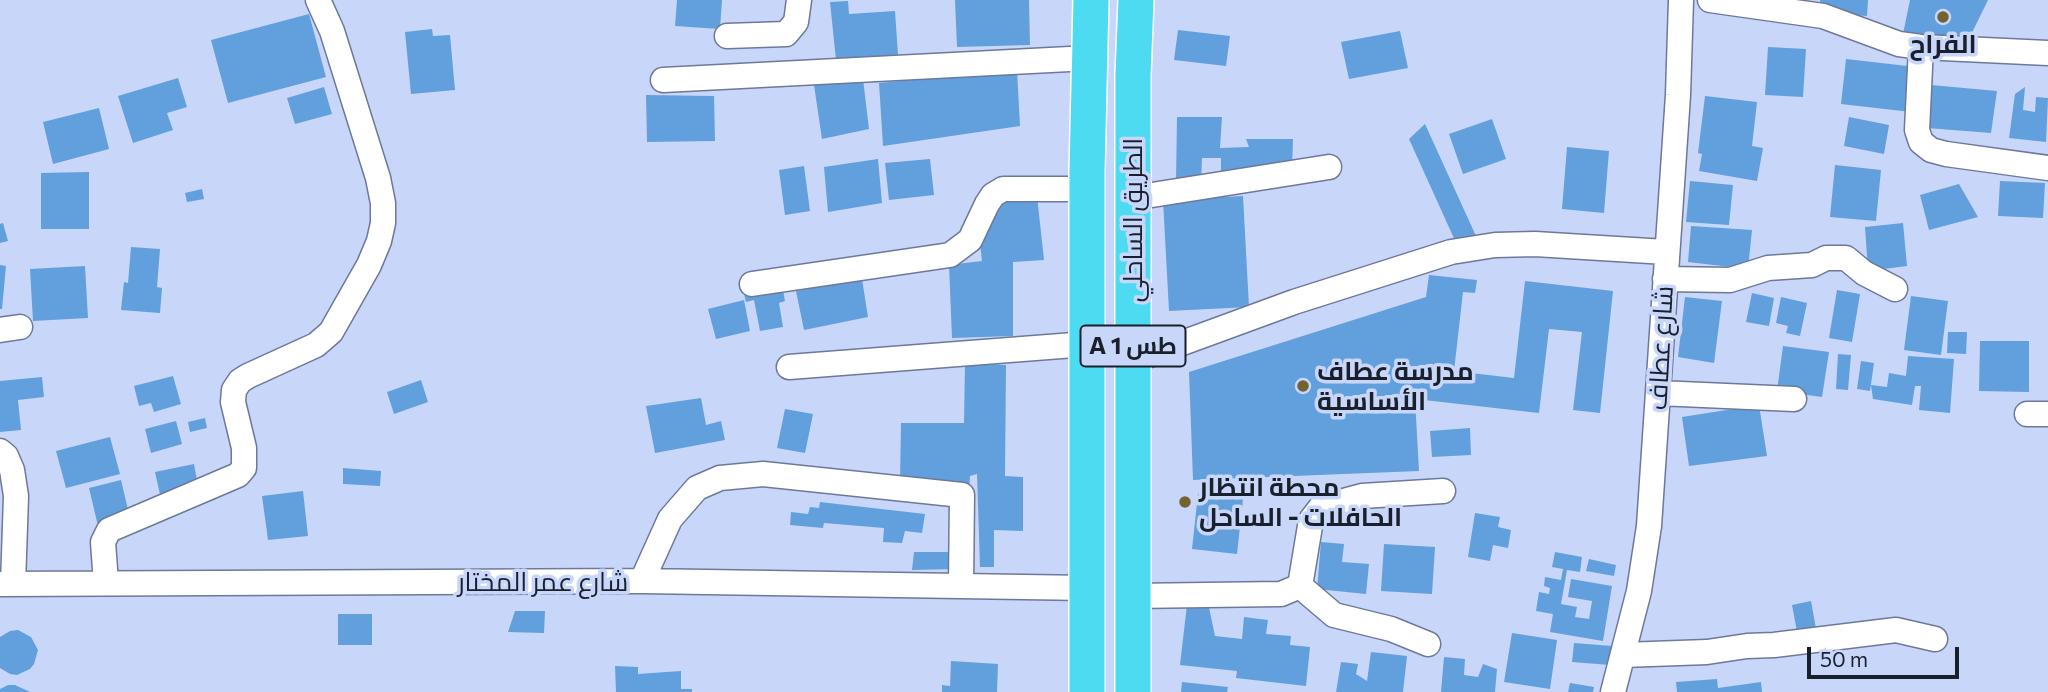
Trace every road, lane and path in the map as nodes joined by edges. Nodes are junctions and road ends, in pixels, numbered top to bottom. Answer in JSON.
{"nodes":[{"id":1,"x":318,"y":0,"type":"edge"},
{"id":2,"x":799,"y":0,"type":"edge"},
{"id":3,"x":1091,"y":0,"type":"edge"},
{"id":4,"x":1136,"y":0,"type":"edge"},
{"id":5,"x":1681,"y":0,"type":"edge"},
{"id":6,"x":1710,"y":0,"type":"edge"},
{"id":7,"x":727,"y":36,"type":"dead end"},
{"id":8,"x":1921,"y":47,"type":"junction"},
{"id":9,"x":2048,"y":53,"type":"edge"},
{"id":10,"x":1089,"y":58,"type":"junction"},
{"id":11,"x":663,"y":80,"type":"dead end"},
{"id":12,"x":1329,"y":167,"type":"dead end"},
{"id":13,"x":2048,"y":168,"type":"edge"},
{"id":14,"x":1087,"y":190,"type":"junction"},
{"id":15,"x":1133,"y":198,"type":"junction"},
{"id":16,"x":1666,"y":252,"type":"junction"},
{"id":17,"x":1665,"y":279,"type":"junction"},
{"id":18,"x":752,"y":284,"type":"dead end"},
{"id":19,"x":1895,"y":289,"type":"dead end"},
{"id":20,"x":1087,"y":344,"type":"junction"},
{"id":21,"x":1133,"y":361,"type":"junction"},
{"id":22,"x":789,"y":367,"type":"dead end"},
{"id":23,"x":1658,"y":393,"type":"junction"},
{"id":24,"x":1794,"y":399,"type":"dead end"},
{"id":25,"x":0,"y":451,"type":"edge"},
{"id":26,"x":1443,"y":491,"type":"dead end"},
{"id":27,"x":642,"y":581,"type":"junction"},
{"id":28,"x":106,"y":583,"type":"junction"},
{"id":29,"x":7,"y":584,"type":"edge"},
{"id":30,"x":961,"y":586,"type":"junction"},
{"id":31,"x":1300,"y":586,"type":"junction"},
{"id":32,"x":1087,"y":588,"type":"junction"},
{"id":33,"x":1132,"y":596,"type":"junction"},
{"id":34,"x":1935,"y":639,"type":"dead end"},
{"id":35,"x":1428,"y":644,"type":"dead end"},
{"id":36,"x":1623,"y":655,"type":"junction"},
{"id":37,"x":1087,"y":692,"type":"edge"},
{"id":38,"x":1133,"y":692,"type":"edge"},
{"id":39,"x":1613,"y":692,"type":"edge"}],
"edges":[{"from":1,"to":28,"type":"street"},
{"from":2,"to":7,"type":"street"},
{"from":3,"to":10,"type":"highway","name":"الطريق الساحلي","number":"A 1 طس"},
{"from":4,"to":15,"type":"highway","name":"الطريق الساحلي","number":"A 1 طس"},
{"from":5,"to":16,"type":"street","name":"شارع عطاف"},
{"from":6,"to":8,"type":"street"},
{"from":8,"to":9,"type":"street"},
{"from":8,"to":13,"type":"street"},
{"from":10,"to":11,"type":"street"},
{"from":10,"to":14,"type":"highway","name":"الطريق الساحلي","number":"A 1 طس"},
{"from":12,"to":15,"type":"street"},
{"from":14,"to":18,"type":"street"},
{"from":14,"to":20,"type":"highway","name":"الطريق الساحلي","number":"A 1 طس"},
{"from":15,"to":21,"type":"highway","name":"الطريق الساحلي","number":"A 1 طس"},
{"from":16,"to":17,"type":"street","name":"شارع عطاف"},
{"from":16,"to":21,"type":"street"},
{"from":17,"to":19,"type":"street"},
{"from":17,"to":23,"type":"street","name":"شارع عطاف"},
{"from":20,"to":22,"type":"street"},
{"from":20,"to":32,"type":"highway","name":"الطريق الساحلي","number":"A 1 طس"},
{"from":21,"to":33,"type":"highway","name":"الطريق الساحلي","number":"A 1 طس"},
{"from":23,"to":24,"type":"street"},
{"from":23,"to":36,"type":"street","name":"شارع عطاف"},
{"from":25,"to":29,"type":"street"},
{"from":26,"to":31,"type":"street"},
{"from":27,"to":28,"type":"street","name":"شارع عمر المختار"},
{"from":27,"to":30,"type":"street","name":"شارع عمر المختار"},
{"from":27,"to":30,"type":"street"},
{"from":28,"to":29,"type":"street","name":"شارع عمر المختار"},
{"from":30,"to":32,"type":"street","name":"شارع عمر المختار"},
{"from":31,"to":33,"type":"street"},
{"from":31,"to":35,"type":"street"},
{"from":32,"to":37,"type":"highway","name":"الطريق الساحلي","number":"A 1 طس"},
{"from":33,"to":38,"type":"highway","name":"الطريق الساحلي","number":"A 1 طس"},
{"from":34,"to":36,"type":"street"},
{"from":36,"to":39,"type":"street","name":"شارع عطاف"}]}
